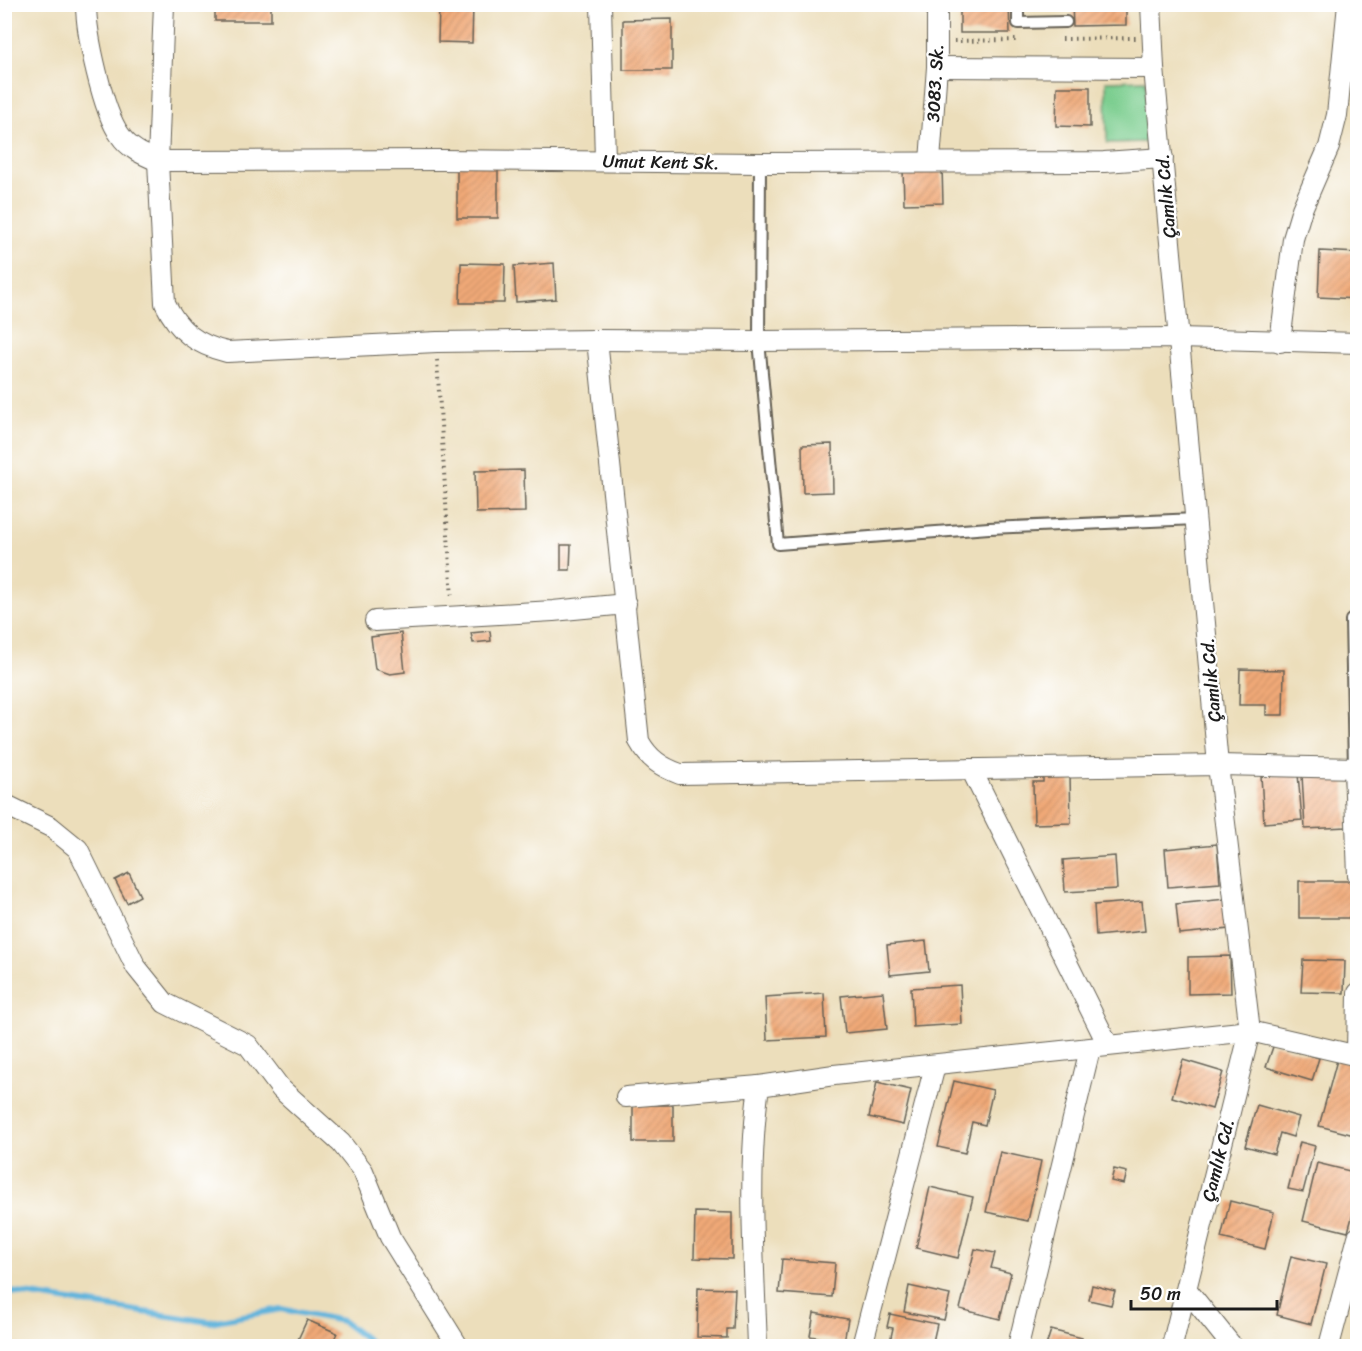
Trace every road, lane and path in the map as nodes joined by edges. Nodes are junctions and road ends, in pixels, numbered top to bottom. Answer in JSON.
{"nodes":[{"id":1,"x":86,"y":4,"type":"edge"},
{"id":2,"x":165,"y":4,"type":"edge"},
{"id":3,"x":601,"y":4,"type":"edge"},
{"id":4,"x":938,"y":4,"type":"edge"},
{"id":5,"x":1018,"y":4,"type":"edge"},
{"id":6,"x":1151,"y":4,"type":"edge"},
{"id":7,"x":1348,"y":4,"type":"edge"},
{"id":8,"x":1066,"y":22,"type":"dead end"},
{"id":9,"x":1135,"y":27,"type":"dead end"},
{"id":10,"x":954,"y":32,"type":"dead end"},
{"id":11,"x":1057,"y":39,"type":"dead end"},
{"id":12,"x":1023,"y":40,"type":"dead end"},
{"id":13,"x":937,"y":68,"type":"junction"},
{"id":14,"x":1154,"y":68,"type":"junction"},
{"id":15,"x":1163,"y":158,"type":"junction"},
{"id":16,"x":158,"y":161,"type":"junction"},
{"id":17,"x":605,"y":161,"type":"junction"},
{"id":18,"x":930,"y":161,"type":"junction"},
{"id":19,"x":760,"y":163,"type":"junction"},
{"id":20,"x":1179,"y":338,"type":"junction"},
{"id":21,"x":597,"y":340,"type":"junction"},
{"id":22,"x":759,"y":341,"type":"junction"},
{"id":23,"x":437,"y":342,"type":"junction"},
{"id":24,"x":1280,"y":342,"type":"junction"},
{"id":25,"x":1358,"y":342,"type":"edge"},
{"id":26,"x":1196,"y":519,"type":"junction"},
{"id":27,"x":626,"y":604,"type":"junction"},
{"id":28,"x":453,"y":616,"type":"junction"},
{"id":29,"x":1351,"y":620,"type":"dead end"},
{"id":30,"x":375,"y":621,"type":"dead end"},
{"id":31,"x":1218,"y":765,"type":"junction"},
{"id":32,"x":1356,"y":768,"type":"edge"},
{"id":33,"x":971,"y":769,"type":"junction"},
{"id":34,"x":4,"y":804,"type":"edge"},
{"id":35,"x":1358,"y":876,"type":"edge"},
{"id":36,"x":1358,"y":993,"type":"edge"},
{"id":37,"x":1250,"y":1031,"type":"junction"},
{"id":38,"x":1099,"y":1047,"type":"junction"},
{"id":39,"x":1357,"y":1056,"type":"edge"},
{"id":40,"x":935,"y":1066,"type":"junction"},
{"id":41,"x":759,"y":1086,"type":"junction"},
{"id":42,"x":626,"y":1097,"type":"dead end"},
{"id":43,"x":1358,"y":1237,"type":"edge"},
{"id":44,"x":1187,"y":1290,"type":"junction"},
{"id":45,"x":458,"y":1347,"type":"edge"},
{"id":46,"x":757,"y":1347,"type":"edge"},
{"id":47,"x":862,"y":1347,"type":"edge"},
{"id":48,"x":1018,"y":1347,"type":"edge"},
{"id":49,"x":1172,"y":1347,"type":"edge"},
{"id":50,"x":1232,"y":1347,"type":"edge"},
{"id":51,"x":1329,"y":1347,"type":"edge"}],
"edges":[{"from":1,"to":16,"type":"street"},
{"from":2,"to":16,"type":"street"},
{"from":3,"to":17,"type":"street"},
{"from":4,"to":13,"type":"street","name":"3083. Sk."},
{"from":5,"to":8,"type":"lane"},
{"from":6,"to":14,"type":"street","name":"Çamlık Cd."},
{"from":7,"to":24,"type":"street"},
{"from":9,"to":11,"type":"path"},
{"from":10,"to":12,"type":"path"},
{"from":13,"to":14,"type":"street"},
{"from":13,"to":18,"type":"street","name":"3083. Sk."},
{"from":14,"to":15,"type":"street","name":"Çamlık Cd."},
{"from":15,"to":18,"type":"street","name":"Umut Kent Sk."},
{"from":15,"to":20,"type":"street","name":"Çamlık Cd."},
{"from":16,"to":17,"type":"street","name":"Umut Kent Sk."},
{"from":16,"to":23,"type":"street"},
{"from":17,"to":19,"type":"street","name":"Umut Kent Sk."},
{"from":18,"to":19,"type":"street","name":"Umut Kent Sk."},
{"from":19,"to":22,"type":"lane"},
{"from":20,"to":22,"type":"street"},
{"from":20,"to":24,"type":"street"},
{"from":20,"to":26,"type":"street","name":"Çamlık Cd."},
{"from":21,"to":22,"type":"street"},
{"from":21,"to":23,"type":"street"},
{"from":21,"to":27,"type":"street"},
{"from":22,"to":26,"type":"lane"},
{"from":23,"to":28,"type":"path"},
{"from":24,"to":25,"type":"street"},
{"from":26,"to":31,"type":"street","name":"Çamlık Cd."},
{"from":27,"to":28,"type":"street"},
{"from":27,"to":33,"type":"street"},
{"from":28,"to":30,"type":"street"},
{"from":29,"to":32,"type":"lane"},
{"from":31,"to":32,"type":"street"},
{"from":31,"to":33,"type":"street"},
{"from":31,"to":37,"type":"street","name":"Çamlık Cd."},
{"from":32,"to":35,"type":"street"},
{"from":33,"to":38,"type":"street"},
{"from":34,"to":45,"type":"street"},
{"from":36,"to":39,"type":"street"},
{"from":37,"to":38,"type":"street"},
{"from":37,"to":39,"type":"street"},
{"from":37,"to":44,"type":"street","name":"Çamlık Cd."},
{"from":38,"to":40,"type":"street"},
{"from":38,"to":48,"type":"street"},
{"from":40,"to":41,"type":"street"},
{"from":40,"to":47,"type":"street"},
{"from":41,"to":42,"type":"street"},
{"from":41,"to":46,"type":"street"},
{"from":43,"to":51,"type":"street"},
{"from":44,"to":49,"type":"street","name":"Çamlık Cd."},
{"from":44,"to":50,"type":"street"}]}
